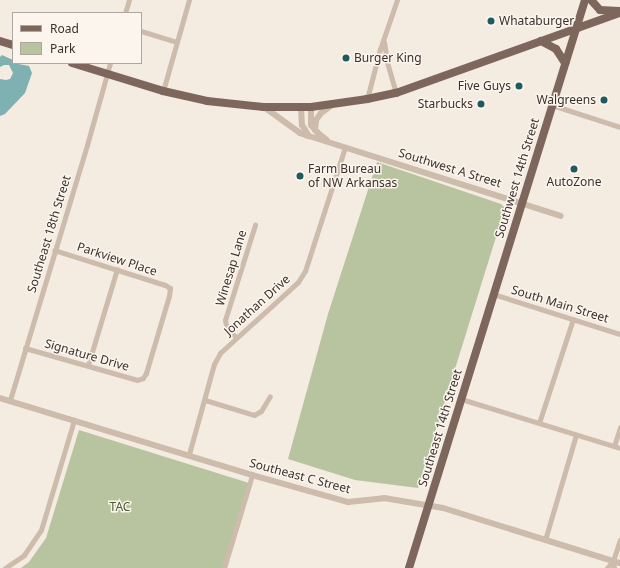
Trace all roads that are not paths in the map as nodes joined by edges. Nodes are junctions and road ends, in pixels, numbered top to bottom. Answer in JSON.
{"nodes":[{"id":1,"x":129,"y":0,"type":"edge"},
{"id":2,"x":189,"y":0,"type":"edge"},
{"id":3,"x":397,"y":0,"type":"edge"},
{"id":4,"x":584,"y":0,"type":"edge"},
{"id":5,"x":591,"y":0,"type":"edge"},
{"id":6,"x":125,"y":12,"type":"edge"},
{"id":7,"x":620,"y":12,"type":"edge"},
{"id":8,"x":576,"y":28,"type":"junction"},
{"id":9,"x":142,"y":31,"type":"edge"},
{"id":10,"x":0,"y":41,"type":"edge"},
{"id":11,"x":541,"y":41,"type":"junction"},
{"id":12,"x":176,"y":42,"type":"junction"},
{"id":13,"x":384,"y":42,"type":"junction"},
{"id":14,"x":12,"y":45,"type":"edge"},
{"id":15,"x":565,"y":63,"type":"junction"},
{"id":16,"x":75,"y":64,"type":"edge"},
{"id":17,"x":110,"y":64,"type":"edge"},
{"id":18,"x":106,"y":74,"type":"junction"},
{"id":19,"x":163,"y":91,"type":"junction"},
{"id":20,"x":396,"y":93,"type":"junction"},
{"id":21,"x":366,"y":99,"type":"junction"},
{"id":22,"x":332,"y":105,"type":"junction"},
{"id":23,"x":552,"y":105,"type":"junction"},
{"id":24,"x":264,"y":107,"type":"junction"},
{"id":25,"x":311,"y":107,"type":"junction"},
{"id":26,"x":301,"y":108,"type":"junction"},
{"id":27,"x":620,"y":127,"type":"edge"},
{"id":28,"x":315,"y":130,"type":"junction"},
{"id":29,"x":309,"y":136,"type":"junction"},
{"id":30,"x":331,"y":143,"type":"junction"},
{"id":31,"x":345,"y":147,"type":"junction"},
{"id":32,"x":522,"y":203,"type":"junction"},
{"id":33,"x":561,"y":216,"type":"dead end"},
{"id":34,"x":255,"y":225,"type":"dead end"},
{"id":35,"x":54,"y":250,"type":"junction"},
{"id":36,"x":117,"y":269,"type":"junction"},
{"id":37,"x":493,"y":294,"type":"junction"},
{"id":38,"x":573,"y":319,"type":"junction"},
{"id":39,"x":620,"y":334,"type":"edge"},
{"id":40,"x":236,"y":337,"type":"junction"},
{"id":41,"x":25,"y":348,"type":"junction"},
{"id":42,"x":88,"y":365,"type":"junction"},
{"id":43,"x":143,"y":378,"type":"joint"},
{"id":44,"x":270,"y":396,"type":"dead end"},
{"id":45,"x":0,"y":398,"type":"edge"},
{"id":46,"x":461,"y":399,"type":"junction"},
{"id":47,"x":10,"y":400,"type":"junction"},
{"id":48,"x":205,"y":400,"type":"junction"},
{"id":49,"x":74,"y":420,"type":"junction"},
{"id":50,"x":539,"y":423,"type":"junction"},
{"id":51,"x":620,"y":427,"type":"edge"},
{"id":52,"x":576,"y":435,"type":"junction"},
{"id":53,"x":614,"y":446,"type":"junction"},
{"id":54,"x":620,"y":448,"type":"edge"},
{"id":55,"x":189,"y":454,"type":"junction"},
{"id":56,"x":252,"y":475,"type":"junction"},
{"id":57,"x":428,"y":506,"type":"junction"},
{"id":58,"x":545,"y":540,"type":"junction"},
{"id":59,"x":620,"y":540,"type":"edge"},
{"id":60,"x":613,"y":561,"type":"junction"},
{"id":61,"x":620,"y":563,"type":"edge"},
{"id":62,"x":5,"y":568,"type":"edge"},
{"id":63,"x":224,"y":568,"type":"edge"},
{"id":64,"x":408,"y":568,"type":"edge"},
{"id":65,"x":607,"y":568,"type":"edge"},
{"id":66,"x":614,"y":568,"type":"edge"}],
"edges":[{"from":1,"to":6,"type":"street"},
{"from":2,"to":12,"type":"street"},
{"from":3,"to":13,"type":"street"},
{"from":4,"to":8,"type":"main road","name":"Southwest 14th Street"},
{"from":5,"to":7,"type":"main road"},
{"from":7,"to":8,"type":"main road"},
{"from":8,"to":11,"type":"main road"},
{"from":8,"to":15,"type":"main road","name":"Southwest 14th Street"},
{"from":9,"to":12,"type":"street"},
{"from":10,"to":14,"type":"main road"},
{"from":11,"to":15,"type":"main road"},
{"from":11,"to":20,"type":"main road"},
{"from":12,"to":19,"type":"street"},
{"from":13,"to":20,"type":"street"},
{"from":13,"to":21,"type":"street"},
{"from":15,"to":23,"type":"main road","name":"Southwest 14th Street"},
{"from":16,"to":18,"type":"main road"},
{"from":17,"to":18,"type":"street","name":"Southeast 18th Street"},
{"from":18,"to":19,"type":"main road"},
{"from":18,"to":35,"type":"street","name":"Southeast 18th Street"},
{"from":19,"to":24,"type":"main road"},
{"from":20,"to":21,"type":"main road"},
{"from":21,"to":22,"type":"main road"},
{"from":22,"to":25,"type":"main road"},
{"from":22,"to":28,"type":"street"},
{"from":23,"to":27,"type":"street"},
{"from":23,"to":32,"type":"main road","name":"Southwest 14th Street"},
{"from":24,"to":26,"type":"main road"},
{"from":24,"to":29,"type":"street","name":"Southwest A Street"},
{"from":25,"to":26,"type":"main road"},
{"from":25,"to":28,"type":"street"},
{"from":26,"to":29,"type":"street"},
{"from":28,"to":30,"type":"street","name":"Southwest A Street"},
{"from":29,"to":30,"type":"street","name":"Southwest A Street"},
{"from":30,"to":31,"type":"street","name":"Southwest A Street"},
{"from":31,"to":32,"type":"street","name":"Southwest A Street"},
{"from":31,"to":40,"type":"street","name":"Jonathan Drive"},
{"from":32,"to":33,"type":"street","name":"Southwest A Street"},
{"from":32,"to":37,"type":"main road","name":"Southwest 14th Street"},
{"from":34,"to":40,"type":"street","name":"Winesap Lane"},
{"from":35,"to":36,"type":"street","name":"Parkview Place"},
{"from":35,"to":41,"type":"street","name":"Southeast 18th Street"},
{"from":36,"to":42,"type":"street"},
{"from":36,"to":43,"type":"street","name":"Parkview Place"},
{"from":37,"to":38,"type":"street","name":"South Main Street"},
{"from":37,"to":46,"type":"main road","name":"Southeast 14th Street"},
{"from":38,"to":39,"type":"street","name":"South Main Street"},
{"from":38,"to":50,"type":"street"},
{"from":40,"to":48,"type":"street","name":"Jonathan Drive"},
{"from":41,"to":42,"type":"street","name":"Signature Drive"},
{"from":41,"to":47,"type":"street","name":"Southeast 18th Street"},
{"from":42,"to":43,"type":"street","name":"Signature Drive"},
{"from":44,"to":48,"type":"street"},
{"from":45,"to":47,"type":"street","name":"Southeast C Street"},
{"from":46,"to":50,"type":"street"},
{"from":46,"to":57,"type":"main road","name":"Southeast 14th Street"},
{"from":47,"to":49,"type":"street","name":"Southeast C Street"},
{"from":48,"to":55,"type":"street","name":"Jonathan Drive"},
{"from":49,"to":55,"type":"street","name":"Southeast C Street"},
{"from":49,"to":62,"type":"street"},
{"from":50,"to":52,"type":"street"},
{"from":51,"to":53,"type":"street"},
{"from":52,"to":53,"type":"street"},
{"from":52,"to":58,"type":"street"},
{"from":53,"to":54,"type":"street"},
{"from":55,"to":56,"type":"street","name":"Southeast C Street"},
{"from":56,"to":57,"type":"street","name":"Southeast C Street"},
{"from":56,"to":63,"type":"street"},
{"from":57,"to":58,"type":"street","name":"Southeast C Street"},
{"from":57,"to":64,"type":"main road","name":"Southeast 14th Street"},
{"from":58,"to":60,"type":"street","name":"Southeast C Street"},
{"from":59,"to":60,"type":"street"},
{"from":60,"to":61,"type":"street","name":"Southeast C Street"},
{"from":60,"to":65,"type":"street"},
{"from":60,"to":66,"type":"street"}]}
